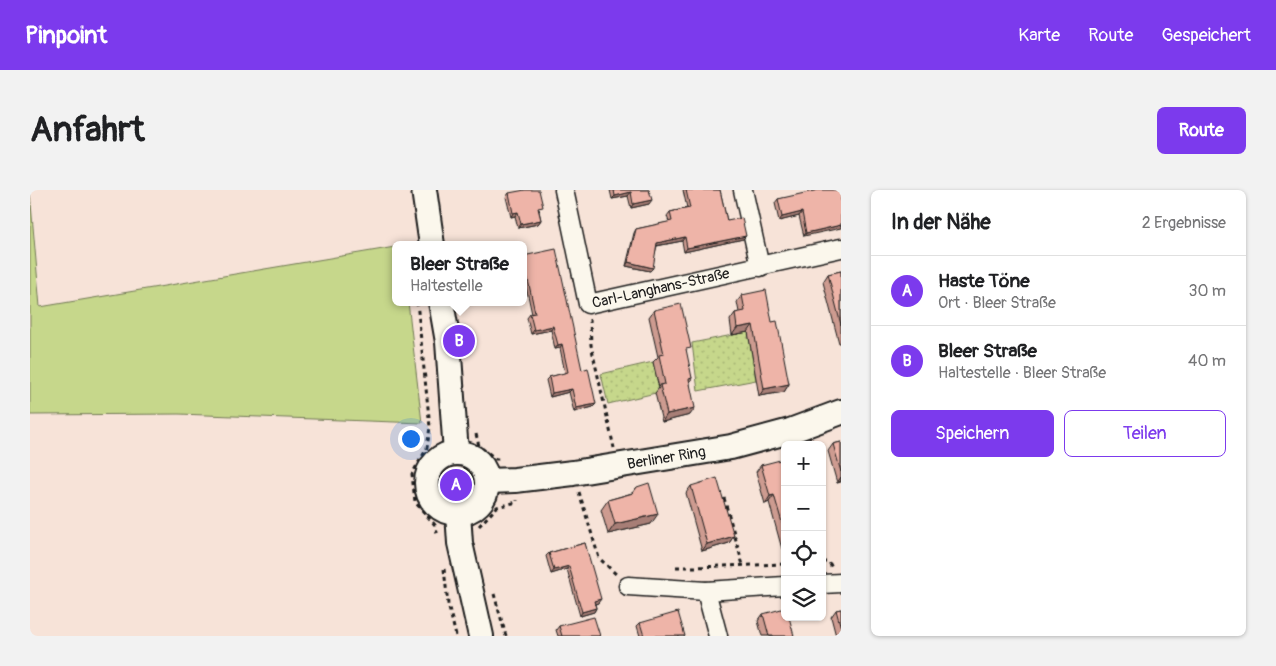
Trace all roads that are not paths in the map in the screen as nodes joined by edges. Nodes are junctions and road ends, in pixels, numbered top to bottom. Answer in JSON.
{"nodes":[{"id":1,"x":424,"y":190,"type":"edge"},
{"id":2,"x":564,"y":190,"type":"edge"},
{"id":3,"x":743,"y":190,"type":"edge"},
{"id":4,"x":431,"y":241,"type":"edge"},
{"id":5,"x":841,"y":248,"type":"edge"},
{"id":6,"x":760,"y":267,"type":"junction"},
{"id":7,"x":442,"y":306,"type":"edge"},
{"id":8,"x":841,"y":412,"type":"edge"},
{"id":9,"x":456,"y":453,"type":"junction"},
{"id":10,"x":488,"y":481,"type":"junction"},
{"id":11,"x":458,"y":513,"type":"junction"},
{"id":12,"x":841,"y":583,"type":"edge"},
{"id":13,"x":826,"y":584,"type":"edge"},
{"id":14,"x":628,"y":586,"type":"road end"},
{"id":15,"x":781,"y":586,"type":"edge"},
{"id":16,"x":706,"y":591,"type":"junction"},
{"id":17,"x":481,"y":636,"type":"edge"},
{"id":18,"x":718,"y":636,"type":"edge"}],
"edges":[{"from":1,"to":4,"type":"street"},
{"from":2,"to":6,"type":"street","name":"Carl-Langhans-Straße"},
{"from":3,"to":6,"type":"street"},
{"from":5,"to":6,"type":"street","name":"Carl-Langhans-Straße"},
{"from":7,"to":9,"type":"street"},
{"from":8,"to":10,"type":"street","name":"Berliner Ring"},
{"from":9,"to":10,"type":"street"},
{"from":9,"to":11,"type":"street"},
{"from":10,"to":11,"type":"street"},
{"from":11,"to":17,"type":"street"},
{"from":12,"to":13,"type":"street"},
{"from":14,"to":16,"type":"street"},
{"from":15,"to":16,"type":"street"},
{"from":16,"to":18,"type":"street"}]}
